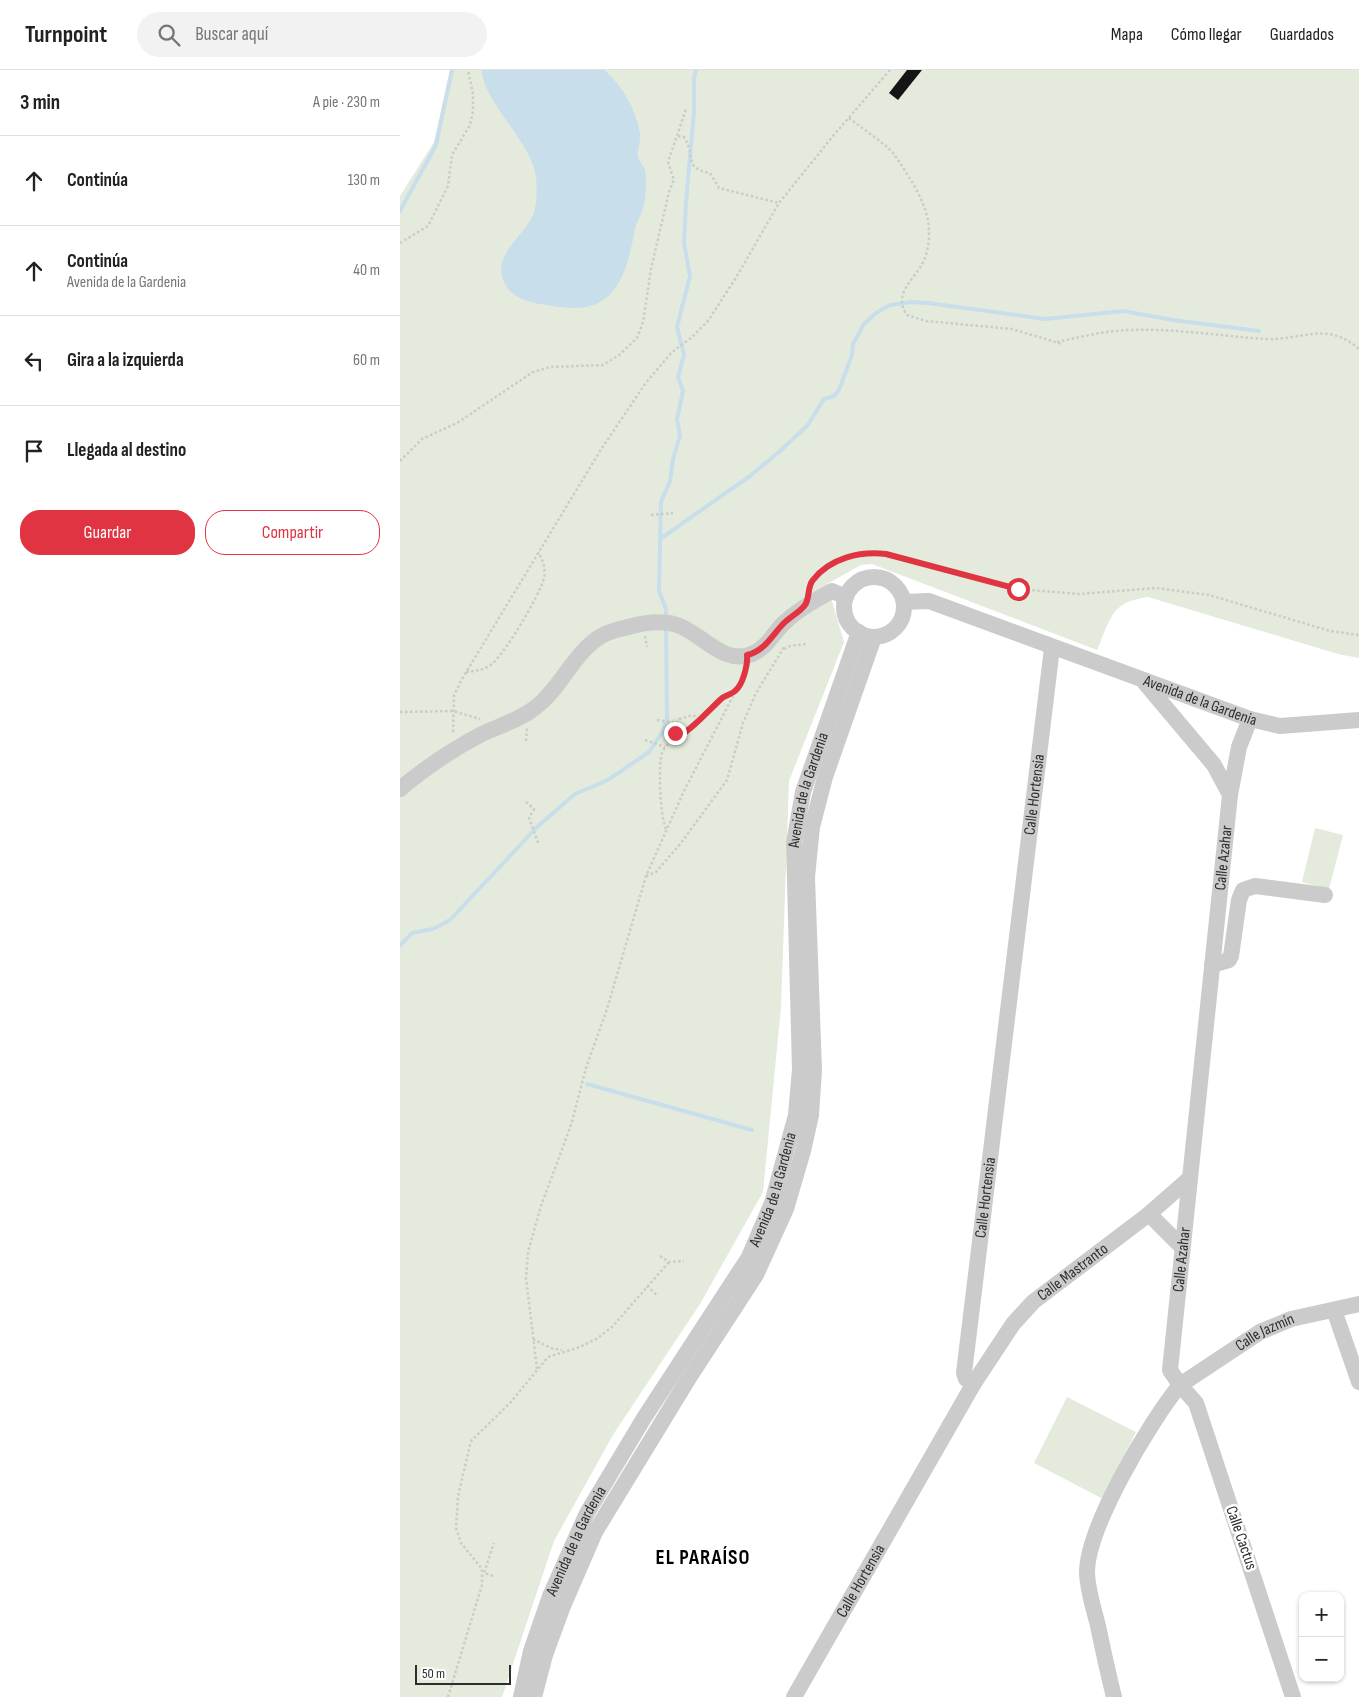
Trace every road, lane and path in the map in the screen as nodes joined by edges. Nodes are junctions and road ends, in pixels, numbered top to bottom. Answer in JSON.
{"nodes":[{"id":1,"x":468,"y":70,"type":"edge"},
{"id":2,"x":890,"y":70,"type":"edge"},
{"id":3,"x":686,"y":108,"type":"dead end"},
{"id":4,"x":849,"y":118,"type":"junction"},
{"id":5,"x":678,"y":136,"type":"junction"},
{"id":6,"x":780,"y":203,"type":"junction"},
{"id":7,"x":400,"y":244,"type":"edge"},
{"id":8,"x":1056,"y":342,"type":"junction"},
{"id":9,"x":1062,"y":344,"type":"dead end"},
{"id":10,"x":1359,"y":349,"type":"edge"},
{"id":11,"x":400,"y":461,"type":"edge"},
{"id":12,"x":673,"y":512,"type":"dead end"},
{"id":13,"x":651,"y":515,"type":"dead end"},
{"id":14,"x":538,"y":552,"type":"junction"},
{"id":15,"x":846,"y":597,"type":"junction"},
{"id":16,"x":904,"y":602,"type":"junction"},
{"id":17,"x":806,"y":605,"type":"junction"},
{"id":18,"x":866,"y":635,"type":"junction"},
{"id":19,"x":1359,"y":635,"type":"edge"},
{"id":20,"x":787,"y":642,"type":"dead end"},
{"id":21,"x":806,"y":644,"type":"dead end"},
{"id":22,"x":1052,"y":648,"type":"junction"},
{"id":23,"x":782,"y":650,"type":"junction"},
{"id":24,"x":747,"y":655,"type":"junction"},
{"id":25,"x":466,"y":672,"type":"junction"},
{"id":26,"x":1143,"y":682,"type":"junction"},
{"id":27,"x":735,"y":692,"type":"junction"},
{"id":28,"x":453,"y":711,"type":"junction"},
{"id":29,"x":400,"y":712,"type":"edge"},
{"id":30,"x":482,"y":719,"type":"dead end"},
{"id":31,"x":1250,"y":719,"type":"junction"},
{"id":32,"x":657,"y":720,"type":"dead end"},
{"id":33,"x":700,"y":720,"type":"junction"},
{"id":34,"x":1359,"y":720,"type":"edge"},
{"id":35,"x":674,"y":722,"type":"junction"},
{"id":36,"x":453,"y":732,"type":"dead end"},
{"id":37,"x":677,"y":738,"type":"junction"},
{"id":38,"x":645,"y":740,"type":"dead end"},
{"id":39,"x":664,"y":746,"type":"junction"},
{"id":40,"x":400,"y":789,"type":"edge"},
{"id":41,"x":1230,"y":796,"type":"junction"},
{"id":42,"x":526,"y":802,"type":"dead end"},
{"id":43,"x":666,"y":830,"type":"junction"},
{"id":44,"x":539,"y":845,"type":"dead end"},
{"id":45,"x":646,"y":876,"type":"junction"},
{"id":46,"x":1325,"y":895,"type":"dead end"},
{"id":47,"x":1212,"y":965,"type":"junction"},
{"id":48,"x":1190,"y":1178,"type":"junction"},
{"id":49,"x":1149,"y":1214,"type":"junction"},
{"id":50,"x":1181,"y":1246,"type":"junction"},
{"id":51,"x":660,"y":1256,"type":"dead end"},
{"id":52,"x":684,"y":1261,"type":"dead end"},
{"id":53,"x":669,"y":1262,"type":"junction"},
{"id":54,"x":647,"y":1286,"type":"junction"},
{"id":55,"x":656,"y":1295,"type":"dead end"},
{"id":56,"x":1359,"y":1304,"type":"edge"},
{"id":57,"x":1334,"y":1310,"type":"junction"},
{"id":58,"x":532,"y":1339,"type":"junction"},
{"id":59,"x":564,"y":1351,"type":"junction"},
{"id":60,"x":537,"y":1369,"type":"junction"},
{"id":61,"x":1359,"y":1382,"type":"edge"},
{"id":62,"x":974,"y":1383,"type":"junction"},
{"id":63,"x":1180,"y":1385,"type":"junction"},
{"id":64,"x":641,"y":1424,"type":"junction"},
{"id":65,"x":656,"y":1432,"type":"junction"},
{"id":66,"x":494,"y":1543,"type":"dead end"},
{"id":67,"x":484,"y":1573,"type":"junction"},
{"id":68,"x":493,"y":1576,"type":"dead end"},
{"id":69,"x":448,"y":1697,"type":"edge"},
{"id":70,"x":521,"y":1697,"type":"edge"},
{"id":71,"x":534,"y":1697,"type":"edge"},
{"id":72,"x":794,"y":1697,"type":"edge"},
{"id":73,"x":1114,"y":1697,"type":"edge"},
{"id":74,"x":1293,"y":1697,"type":"edge"}],
"edges":[{"from":1,"to":7,"type":"path"},
{"from":2,"to":4,"type":"path"},
{"from":3,"to":5,"type":"path"},
{"from":4,"to":6,"type":"path"},
{"from":4,"to":8,"type":"path"},
{"from":5,"to":6,"type":"path"},
{"from":5,"to":11,"type":"path"},
{"from":6,"to":14,"type":"path"},
{"from":8,"to":9,"type":"path"},
{"from":8,"to":10,"type":"path"},
{"from":12,"to":13,"type":"path"},
{"from":14,"to":25,"type":"path"},
{"from":14,"to":25,"type":"path"},
{"from":15,"to":16,"type":"street"},
{"from":15,"to":17,"type":"street"},
{"from":15,"to":18,"type":"street"},
{"from":16,"to":18,"type":"street"},
{"from":16,"to":22,"type":"street","name":"Avenida de la Gardenia"},
{"from":17,"to":19,"type":"path"},
{"from":17,"to":24,"type":"street"},
{"from":18,"to":64,"type":"street","name":"Avenida de la Gardenia"},
{"from":18,"to":65,"type":"street","name":"Avenida de la Gardenia"},
{"from":20,"to":23,"type":"path"},
{"from":21,"to":23,"type":"path"},
{"from":22,"to":26,"type":"street","name":"Avenida de la Gardenia"},
{"from":22,"to":62,"type":"street","name":"Calle Hortensia"},
{"from":23,"to":45,"type":"path"},
{"from":24,"to":27,"type":"path"},
{"from":24,"to":40,"type":"street"},
{"from":25,"to":28,"type":"path"},
{"from":26,"to":31,"type":"street","name":"Avenida de la Gardenia"},
{"from":26,"to":41,"type":"street"},
{"from":27,"to":33,"type":"path"},
{"from":27,"to":43,"type":"path"},
{"from":28,"to":29,"type":"path"},
{"from":28,"to":30,"type":"path"},
{"from":28,"to":36,"type":"path"},
{"from":31,"to":34,"type":"street","name":"Avenida de la Gardenia"},
{"from":31,"to":41,"type":"street","name":"Calle Azahar"},
{"from":32,"to":35,"type":"path"},
{"from":33,"to":35,"type":"path"},
{"from":33,"to":37,"type":"path"},
{"from":35,"to":37,"type":"path"},
{"from":37,"to":39,"type":"path"},
{"from":38,"to":39,"type":"path"},
{"from":39,"to":43,"type":"path"},
{"from":41,"to":47,"type":"street","name":"Calle Azahar"},
{"from":42,"to":44,"type":"path"},
{"from":43,"to":45,"type":"path"},
{"from":45,"to":58,"type":"path"},
{"from":46,"to":47,"type":"street"},
{"from":47,"to":48,"type":"street","name":"Calle Azahar"},
{"from":48,"to":49,"type":"street","name":"Calle Mastranto"},
{"from":48,"to":50,"type":"street","name":"Calle Azahar"},
{"from":49,"to":50,"type":"street"},
{"from":49,"to":62,"type":"street","name":"Calle Mastranto"},
{"from":50,"to":63,"type":"street","name":"Calle Azahar"},
{"from":51,"to":53,"type":"path"},
{"from":52,"to":53,"type":"path"},
{"from":53,"to":54,"type":"path"},
{"from":54,"to":55,"type":"path"},
{"from":54,"to":59,"type":"path"},
{"from":56,"to":57,"type":"street","name":"Calle Jazmín"},
{"from":57,"to":61,"type":"street"},
{"from":57,"to":63,"type":"street","name":"Calle Jazmín"},
{"from":58,"to":59,"type":"path"},
{"from":58,"to":60,"type":"path"},
{"from":59,"to":60,"type":"path"},
{"from":60,"to":67,"type":"path"},
{"from":62,"to":72,"type":"street","name":"Calle Hortensia"},
{"from":63,"to":73,"type":"street"},
{"from":63,"to":74,"type":"street","name":"Calle Cactus"},
{"from":64,"to":65,"type":"street"},
{"from":64,"to":70,"type":"street","name":"Avenida de la Gardenia"},
{"from":65,"to":71,"type":"street","name":"Avenida de la Gardenia"},
{"from":66,"to":67,"type":"path"},
{"from":67,"to":68,"type":"path"},
{"from":67,"to":69,"type":"path"}]}
